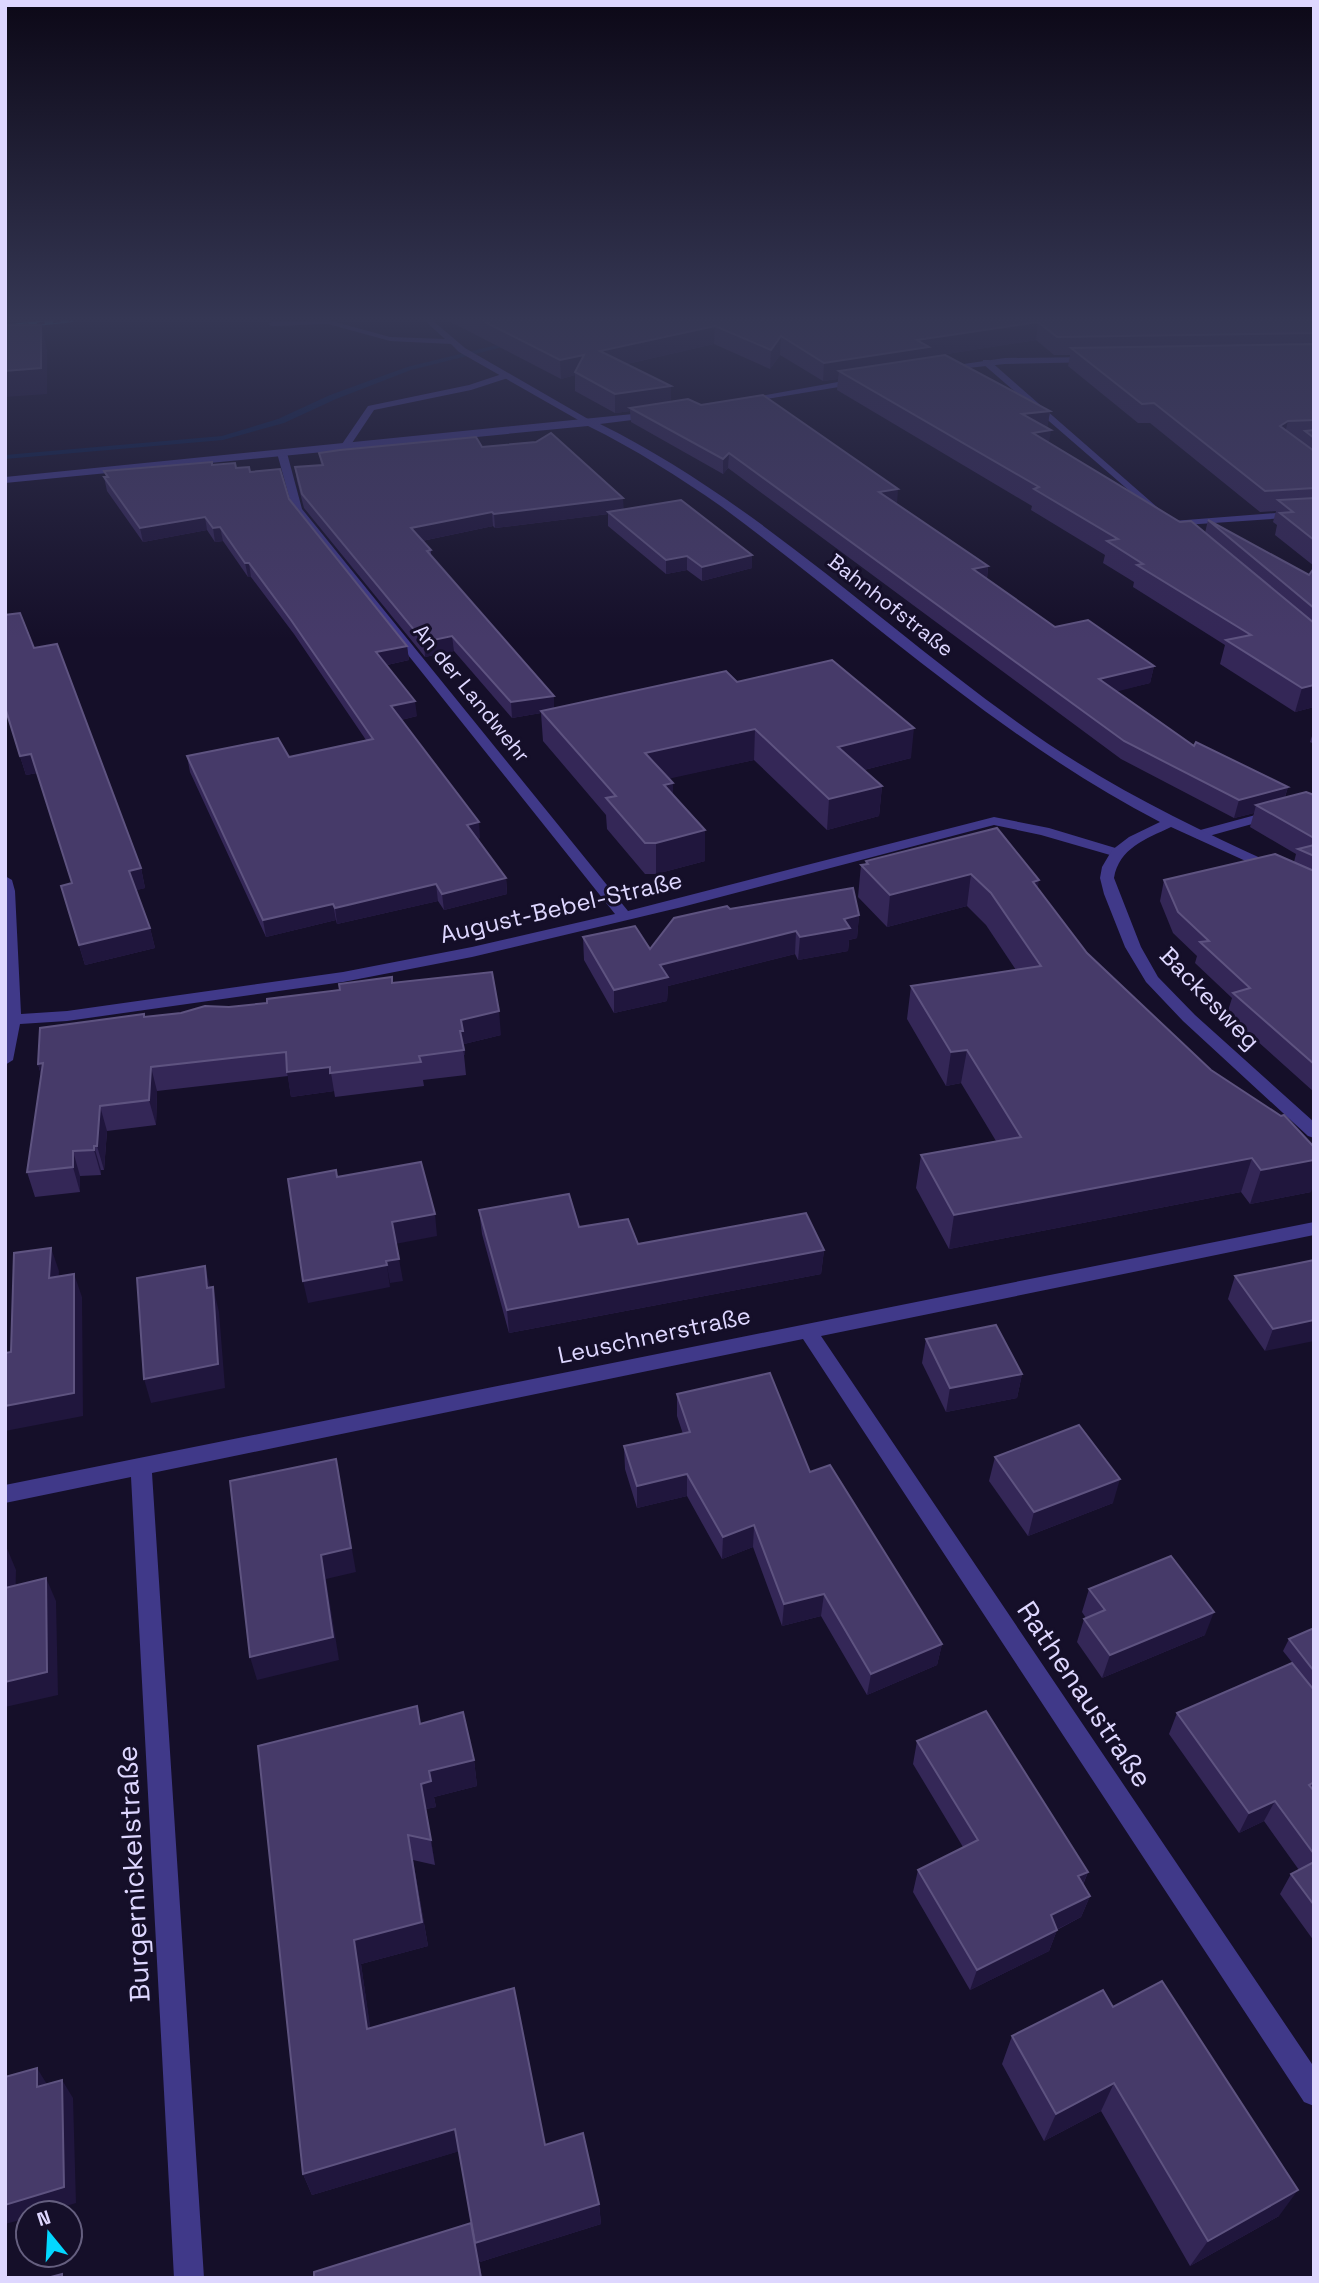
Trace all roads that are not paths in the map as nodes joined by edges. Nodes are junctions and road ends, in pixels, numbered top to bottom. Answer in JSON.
{"nodes":[{"id":1,"x":357,"y":427,"type":"edge"},
{"id":2,"x":554,"y":427,"type":"edge"},
{"id":3,"x":597,"y":427,"type":"edge"},
{"id":4,"x":1061,"y":427,"type":"edge"},
{"id":5,"x":345,"y":447,"type":"junction"},
{"id":6,"x":282,"y":453,"type":"junction"},
{"id":7,"x":5,"y":480,"type":"edge"},
{"id":8,"x":1314,"y":513,"type":"edge"},
{"id":9,"x":1174,"y":524,"type":"junction"},
{"id":10,"x":1184,"y":532,"type":"edge"},
{"id":11,"x":1314,"y":803,"type":"edge"},
{"id":12,"x":1170,"y":822,"type":"junction"},
{"id":13,"x":1198,"y":835,"type":"junction"},
{"id":14,"x":1117,"y":853,"type":"junction"},
{"id":15,"x":5,"y":880,"type":"edge"},
{"id":16,"x":1314,"y":888,"type":"edge"},
{"id":17,"x":624,"y":916,"type":"junction"},
{"id":18,"x":9,"y":1020,"type":"edge"},
{"id":19,"x":5,"y":1060,"type":"edge"},
{"id":20,"x":1314,"y":1132,"type":"edge"},
{"id":21,"x":1314,"y":1228,"type":"edge"},
{"id":22,"x":807,"y":1330,"type":"junction"},
{"id":23,"x":141,"y":1467,"type":"junction"},
{"id":24,"x":5,"y":1494,"type":"edge"},
{"id":25,"x":1314,"y":2092,"type":"edge"},
{"id":26,"x":189,"y":2278,"type":"edge"}],
"edges":[{"from":1,"to":5,"type":"street"},
{"from":2,"to":5,"type":"street"},
{"from":3,"to":12,"type":"street","name":"Bahnhofstraße"},
{"from":4,"to":9,"type":"street"},
{"from":5,"to":6,"type":"street"},
{"from":6,"to":7,"type":"street"},
{"from":6,"to":17,"type":"street","name":"An der Landwehr"},
{"from":8,"to":9,"type":"street"},
{"from":9,"to":10,"type":"street"},
{"from":11,"to":13,"type":"street"},
{"from":12,"to":13,"type":"street","name":"Bahnhofstraße"},
{"from":12,"to":14,"type":"street"},
{"from":13,"to":16,"type":"street","name":"Bahnhofstraße"},
{"from":14,"to":17,"type":"street","name":"August-Bebel-Straße"},
{"from":14,"to":20,"type":"street","name":"Backesweg"},
{"from":15,"to":18,"type":"street"},
{"from":17,"to":18,"type":"street","name":"August-Bebel-Straße"},
{"from":18,"to":19,"type":"street"},
{"from":21,"to":22,"type":"street","name":"Leuschnerstraße"},
{"from":22,"to":23,"type":"street","name":"Leuschnerstraße"},
{"from":22,"to":25,"type":"street","name":"Rathenaustraße"},
{"from":23,"to":24,"type":"street","name":"Leuschnerstraße"},
{"from":23,"to":26,"type":"street","name":"Burgernickelstraße"}]}
